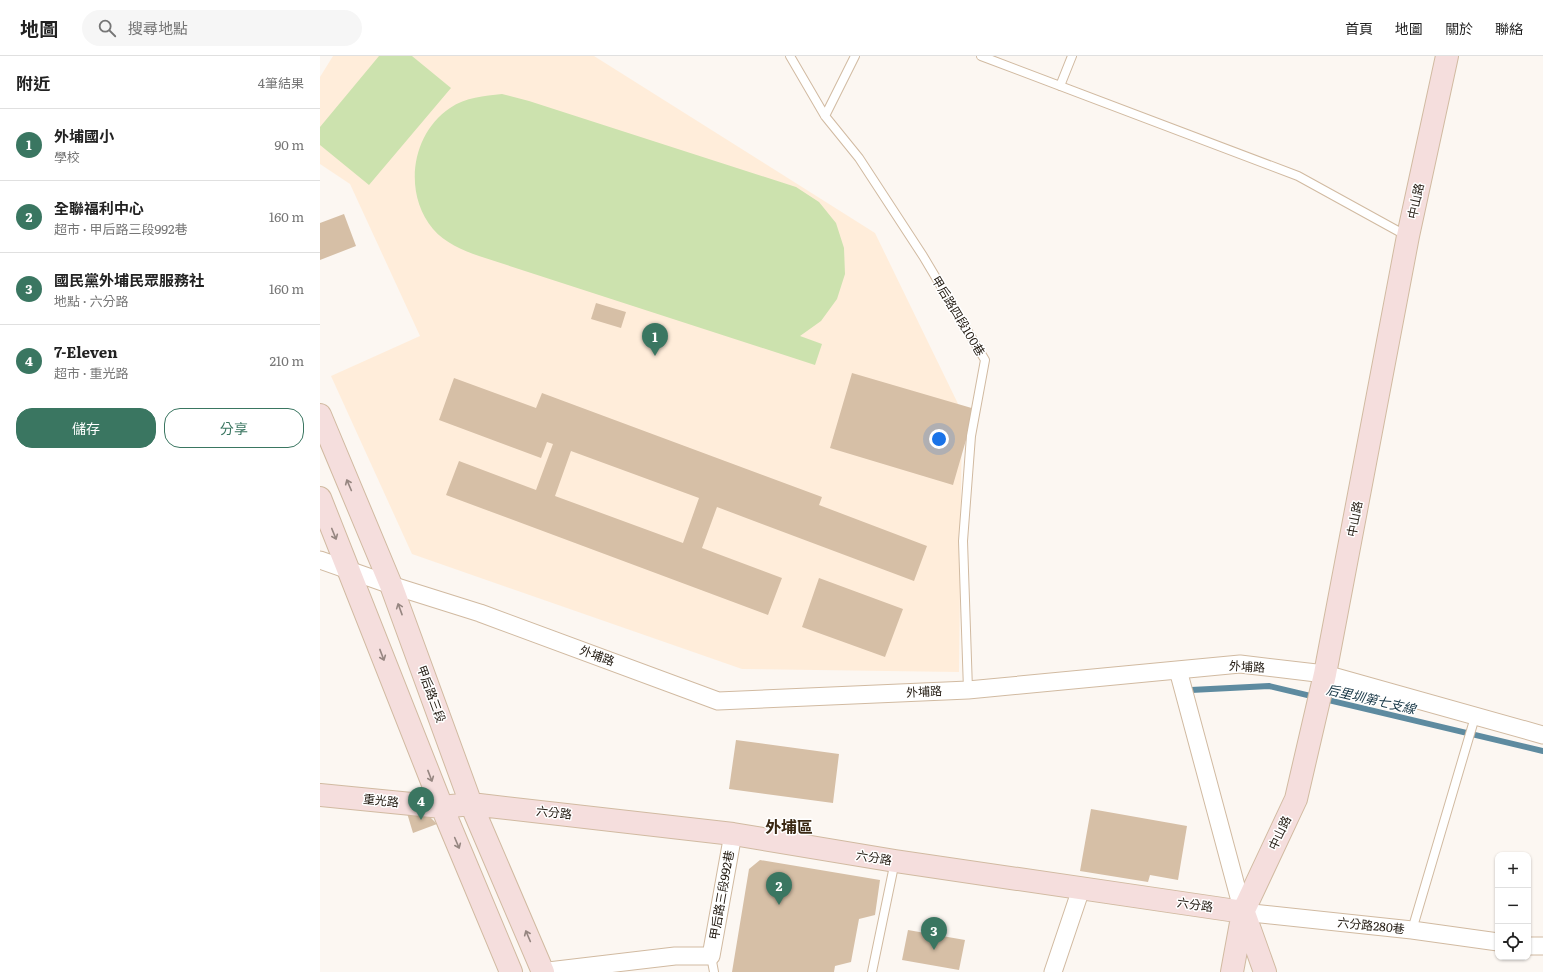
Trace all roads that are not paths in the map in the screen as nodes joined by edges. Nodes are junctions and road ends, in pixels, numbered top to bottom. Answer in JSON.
{"nodes":[{"id":1,"x":790,"y":56,"type":"edge"},
{"id":2,"x":855,"y":56,"type":"edge"},
{"id":3,"x":981,"y":56,"type":"edge"},
{"id":4,"x":1072,"y":56,"type":"edge"},
{"id":5,"x":1447,"y":56,"type":"edge"},
{"id":6,"x":1060,"y":86,"type":"junction"},
{"id":7,"x":825,"y":116,"type":"junction"},
{"id":8,"x":1408,"y":236,"type":"junction"},
{"id":9,"x":320,"y":414,"type":"edge"},
{"id":10,"x":320,"y":498,"type":"edge"},
{"id":11,"x":320,"y":560,"type":"edge"},
{"id":12,"x":349,"y":571,"type":"junction"},
{"id":13,"x":391,"y":585,"type":"junction"},
{"id":14,"x":1178,"y":670,"type":"junction"},
{"id":15,"x":1325,"y":674,"type":"junction"},
{"id":16,"x":968,"y":690,"type":"junction"},
{"id":17,"x":1475,"y":717,"type":"junction"},
{"id":18,"x":1543,"y":735,"type":"edge"},
{"id":19,"x":320,"y":795,"type":"edge"},
{"id":20,"x":471,"y":804,"type":"junction"},
{"id":21,"x":442,"y":807,"type":"junction"},
{"id":22,"x":733,"y":834,"type":"junction"},
{"id":23,"x":895,"y":861,"type":"junction"},
{"id":24,"x":1081,"y":889,"type":"junction"},
{"id":25,"x":1243,"y":912,"type":"junction"},
{"id":26,"x":1412,"y":930,"type":"junction"},
{"id":27,"x":1495,"y":942,"type":"edge"},
{"id":28,"x":1531,"y":946,"type":"edge"},
{"id":29,"x":1543,"y":946,"type":"edge"},
{"id":30,"x":712,"y":964,"type":"edge"},
{"id":31,"x":511,"y":972,"type":"edge"},
{"id":32,"x":542,"y":972,"type":"edge"},
{"id":33,"x":872,"y":972,"type":"edge"},
{"id":34,"x":1053,"y":972,"type":"edge"},
{"id":35,"x":1232,"y":972,"type":"edge"},
{"id":36,"x":1265,"y":972,"type":"edge"}],
"edges":[{"from":1,"to":7,"type":"lane","name":"甲后路四段100巷"},
{"from":2,"to":7,"type":"lane"},
{"from":3,"to":6,"type":"lane"},
{"from":4,"to":6,"type":"lane"},
{"from":5,"to":8,"type":"street","name":"中山路"},
{"from":6,"to":8,"type":"lane"},
{"from":7,"to":16,"type":"lane","name":"甲后路四段100巷"},
{"from":8,"to":15,"type":"street","name":"中山路"},
{"from":13,"to":9,"type":"street","name":"甲后路三段","one_way":true},
{"from":10,"to":12,"type":"street","one_way":true},
{"from":11,"to":12,"type":"street","name":"外埔路"},
{"from":12,"to":13,"type":"street","name":"外埔路"},
{"from":12,"to":21,"type":"street","one_way":true},
{"from":13,"to":16,"type":"street","name":"外埔路"},
{"from":20,"to":13,"type":"street","name":"甲后路三段","one_way":true},
{"from":14,"to":15,"type":"street","name":"外埔路"},
{"from":14,"to":16,"type":"street","name":"外埔路"},
{"from":14,"to":25,"type":"street"},
{"from":15,"to":17,"type":"street","name":"外埔路"},
{"from":15,"to":25,"type":"street","name":"中山路"},
{"from":17,"to":18,"type":"street","name":"外埔路"},
{"from":17,"to":26,"type":"lane"},
{"from":19,"to":21,"type":"street","name":"重光路"},
{"from":20,"to":21,"type":"street","name":"六分路"},
{"from":20,"to":22,"type":"street","name":"六分路"},
{"from":32,"to":20,"type":"street","name":"甲后路三段","one_way":true},
{"from":21,"to":31,"type":"street","one_way":true},
{"from":22,"to":23,"type":"street","name":"六分路"},
{"from":22,"to":30,"type":"street","name":"甲后路三段992巷"},
{"from":23,"to":24,"type":"street","name":"六分路"},
{"from":23,"to":33,"type":"lane"},
{"from":24,"to":25,"type":"street","name":"六分路"},
{"from":24,"to":34,"type":"street"},
{"from":25,"to":26,"type":"street","name":"六分路280巷"},
{"from":25,"to":35,"type":"street","name":"中山路"},
{"from":25,"to":36,"type":"street"},
{"from":26,"to":27,"type":"street","name":"六分路280巷"},
{"from":28,"to":29,"type":"street"},
{"from":30,"to":32,"type":"street","name":"甲后路三段992巷"}]}
